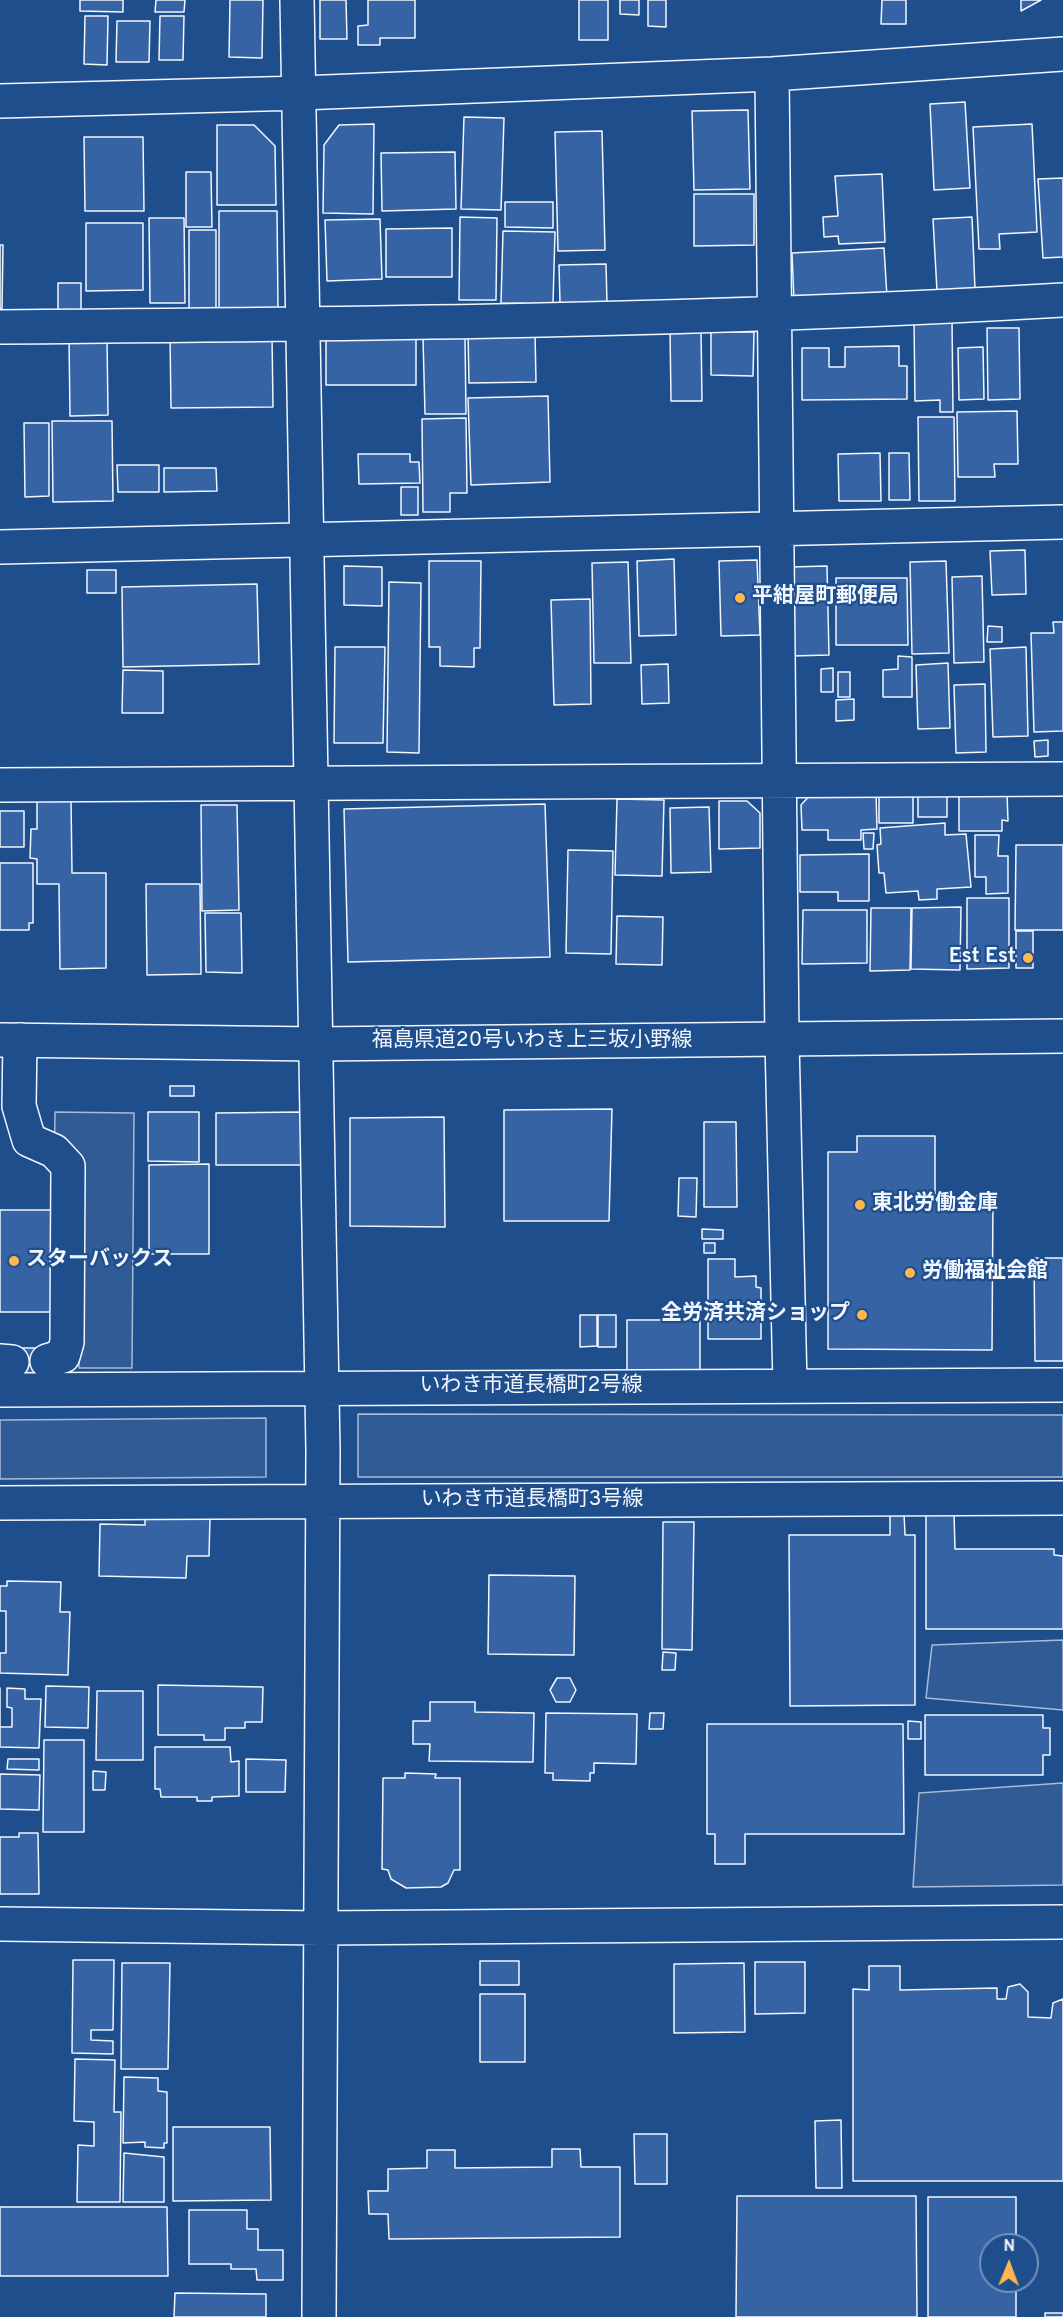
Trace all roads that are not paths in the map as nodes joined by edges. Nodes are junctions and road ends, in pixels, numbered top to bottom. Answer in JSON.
{"nodes":[{"id":1,"x":297,"y":0,"type":"edge"},
{"id":2,"x":1063,"y":54,"type":"edge"},
{"id":3,"x":772,"y":74,"type":"junction"},
{"id":4,"x":301,"y":93,"type":"junction"},
{"id":5,"x":0,"y":101,"type":"edge"},
{"id":6,"x":1063,"y":300,"type":"edge"},
{"id":7,"x":774,"y":314,"type":"junction"},
{"id":8,"x":304,"y":324,"type":"junction"},
{"id":9,"x":0,"y":327,"type":"edge"},
{"id":10,"x":1063,"y":522,"type":"edge"},
{"id":11,"x":776,"y":528,"type":"junction"},
{"id":12,"x":307,"y":540,"type":"junction"},
{"id":13,"x":0,"y":547,"type":"edge"},
{"id":14,"x":1063,"y":778,"type":"edge"},
{"id":15,"x":779,"y":780,"type":"junction"},
{"id":16,"x":311,"y":784,"type":"junction"},
{"id":17,"x":0,"y":785,"type":"edge"},
{"id":18,"x":1063,"y":1036,"type":"edge"},
{"id":19,"x":10,"y":1040,"type":"edge"},
{"id":20,"x":782,"y":1040,"type":"junction"},
{"id":21,"x":317,"y":1044,"type":"junction"},
{"id":22,"x":9,"y":1115,"type":"edge"},
{"id":23,"x":47,"y":1361,"type":"dead end"},
{"id":24,"x":4,"y":1371,"type":"edge"},
{"id":25,"x":790,"y":1385,"type":"junction"},
{"id":26,"x":1063,"y":1385,"type":"edge"},
{"id":27,"x":322,"y":1388,"type":"junction"},
{"id":28,"x":1063,"y":1498,"type":"edge"},
{"id":29,"x":323,"y":1502,"type":"junction"},
{"id":30,"x":0,"y":1503,"type":"edge"},
{"id":31,"x":1063,"y":1922,"type":"edge"},
{"id":32,"x":0,"y":1924,"type":"edge"},
{"id":33,"x":321,"y":1928,"type":"junction"},
{"id":34,"x":319,"y":2317,"type":"edge"}],
"edges":[{"from":1,"to":4,"type":"street"},
{"from":2,"to":3,"type":"street"},
{"from":3,"to":4,"type":"street"},
{"from":3,"to":7,"type":"street"},
{"from":4,"to":5,"type":"street"},
{"from":4,"to":8,"type":"street"},
{"from":6,"to":7,"type":"street"},
{"from":7,"to":8,"type":"street"},
{"from":7,"to":11,"type":"street"},
{"from":8,"to":9,"type":"street"},
{"from":8,"to":12,"type":"street"},
{"from":10,"to":11,"type":"street"},
{"from":11,"to":12,"type":"street"},
{"from":11,"to":15,"type":"street"},
{"from":12,"to":13,"type":"street"},
{"from":12,"to":16,"type":"street"},
{"from":14,"to":15,"type":"street"},
{"from":15,"to":16,"type":"street"},
{"from":15,"to":20,"type":"street"},
{"from":16,"to":17,"type":"street"},
{"from":16,"to":21,"type":"street"},
{"from":18,"to":20,"type":"street","name":"福島県道20号いわき上三坂小野線"},
{"from":19,"to":21,"type":"street","name":"福島県道20号いわき上三坂小野線"},
{"from":19,"to":22,"type":"street"},
{"from":20,"to":21,"type":"street","name":"福島県道20号いわき上三坂小野線"},
{"from":20,"to":25,"type":"street"},
{"from":21,"to":27,"type":"street"},
{"from":22,"to":23,"type":"street"},
{"from":24,"to":27,"type":"street","name":"いわき市道長橋町2号線"},
{"from":25,"to":26,"type":"street","name":"いわき市道長橋町2号線"},
{"from":25,"to":27,"type":"street","name":"いわき市道長橋町2号線"},
{"from":27,"to":29,"type":"street"},
{"from":28,"to":29,"type":"street","name":"いわき市道長橋町3号線"},
{"from":29,"to":30,"type":"street","name":"いわき市道長橋町3号線"},
{"from":29,"to":33,"type":"street"},
{"from":31,"to":33,"type":"street"},
{"from":32,"to":33,"type":"street"},
{"from":33,"to":34,"type":"street"}]}
